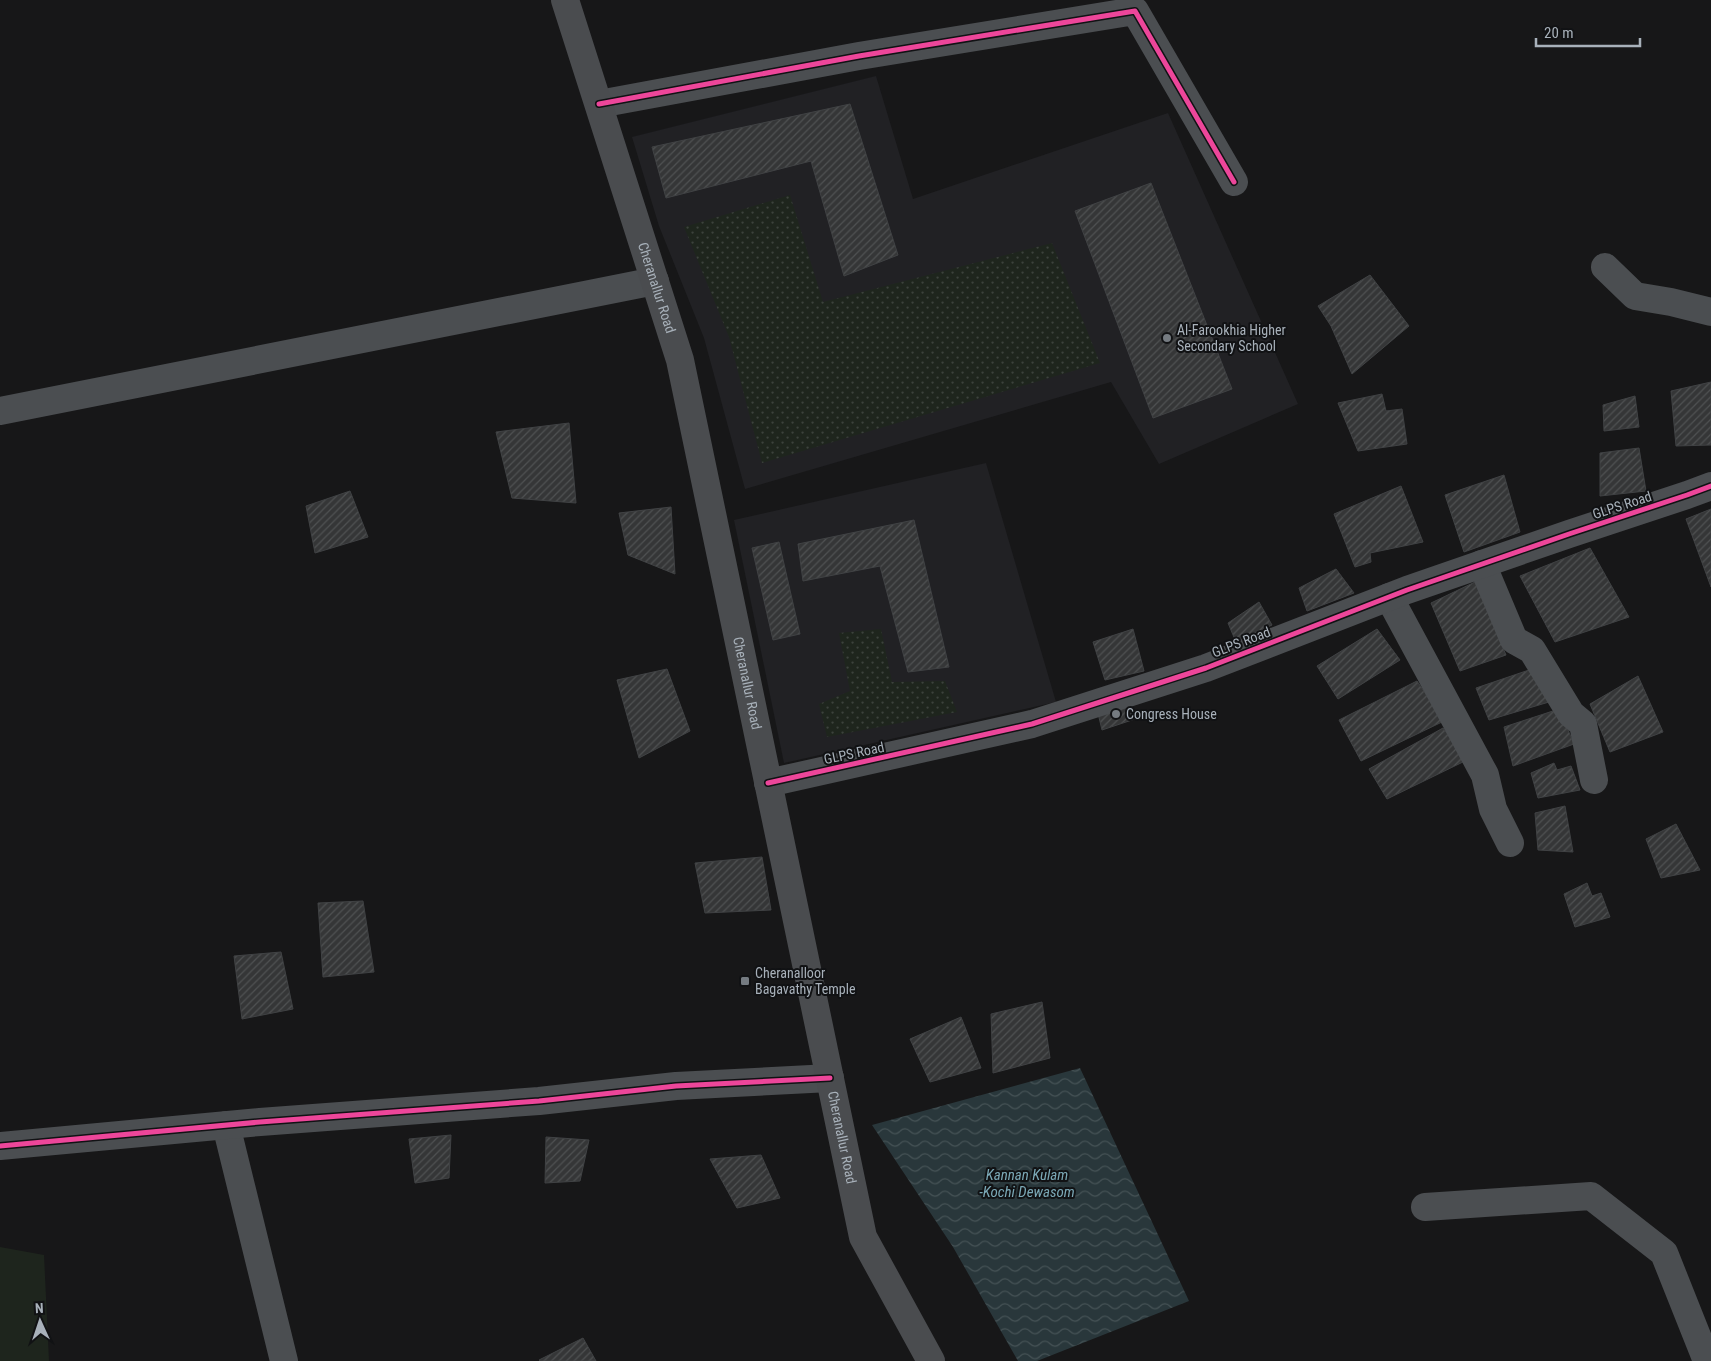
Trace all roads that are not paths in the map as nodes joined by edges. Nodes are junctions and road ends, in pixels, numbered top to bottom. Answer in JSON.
{"nodes":[{"id":1,"x":565,"y":0,"type":"edge"},
{"id":2,"x":599,"y":104,"type":"junction"},
{"id":3,"x":1234,"y":182,"type":"dead end"},
{"id":4,"x":1605,"y":268,"type":"dead end"},
{"id":5,"x":655,"y":280,"type":"junction"},
{"id":6,"x":1711,"y":312,"type":"edge"},
{"id":7,"x":0,"y":411,"type":"edge"},
{"id":8,"x":1711,"y":486,"type":"edge"},
{"id":9,"x":1482,"y":564,"type":"junction"},
{"id":10,"x":1389,"y":597,"type":"junction"},
{"id":11,"x":1594,"y":780,"type":"dead end"},
{"id":12,"x":768,"y":783,"type":"junction"},
{"id":13,"x":1510,"y":843,"type":"dead end"},
{"id":14,"x":830,"y":1078,"type":"junction"},
{"id":15,"x":226,"y":1125,"type":"junction"},
{"id":16,"x":0,"y":1146,"type":"edge"},
{"id":17,"x":1425,"y":1206,"type":"dead end"},
{"id":18,"x":284,"y":1361,"type":"edge"},
{"id":19,"x":931,"y":1361,"type":"edge"},
{"id":20,"x":1707,"y":1361,"type":"edge"}],
"edges":[{"from":1,"to":2,"type":"main road","name":"Cheranallur Road"},
{"from":2,"to":3,"type":"street"},
{"from":2,"to":5,"type":"main road","name":"Cheranallur Road"},
{"from":4,"to":6,"type":"street"},
{"from":5,"to":7,"type":"street"},
{"from":5,"to":12,"type":"main road","name":"Cheranallur Road"},
{"from":8,"to":9,"type":"street","name":"GLPS Road"},
{"from":9,"to":10,"type":"street","name":"GLPS Road"},
{"from":9,"to":11,"type":"street"},
{"from":10,"to":12,"type":"street","name":"GLPS Road"},
{"from":10,"to":13,"type":"street"},
{"from":12,"to":14,"type":"main road","name":"Cheranallur Road"},
{"from":14,"to":15,"type":"street"},
{"from":14,"to":19,"type":"main road","name":"Cheranallur Road"},
{"from":15,"to":16,"type":"street"},
{"from":15,"to":18,"type":"street"},
{"from":17,"to":20,"type":"street"}]}
